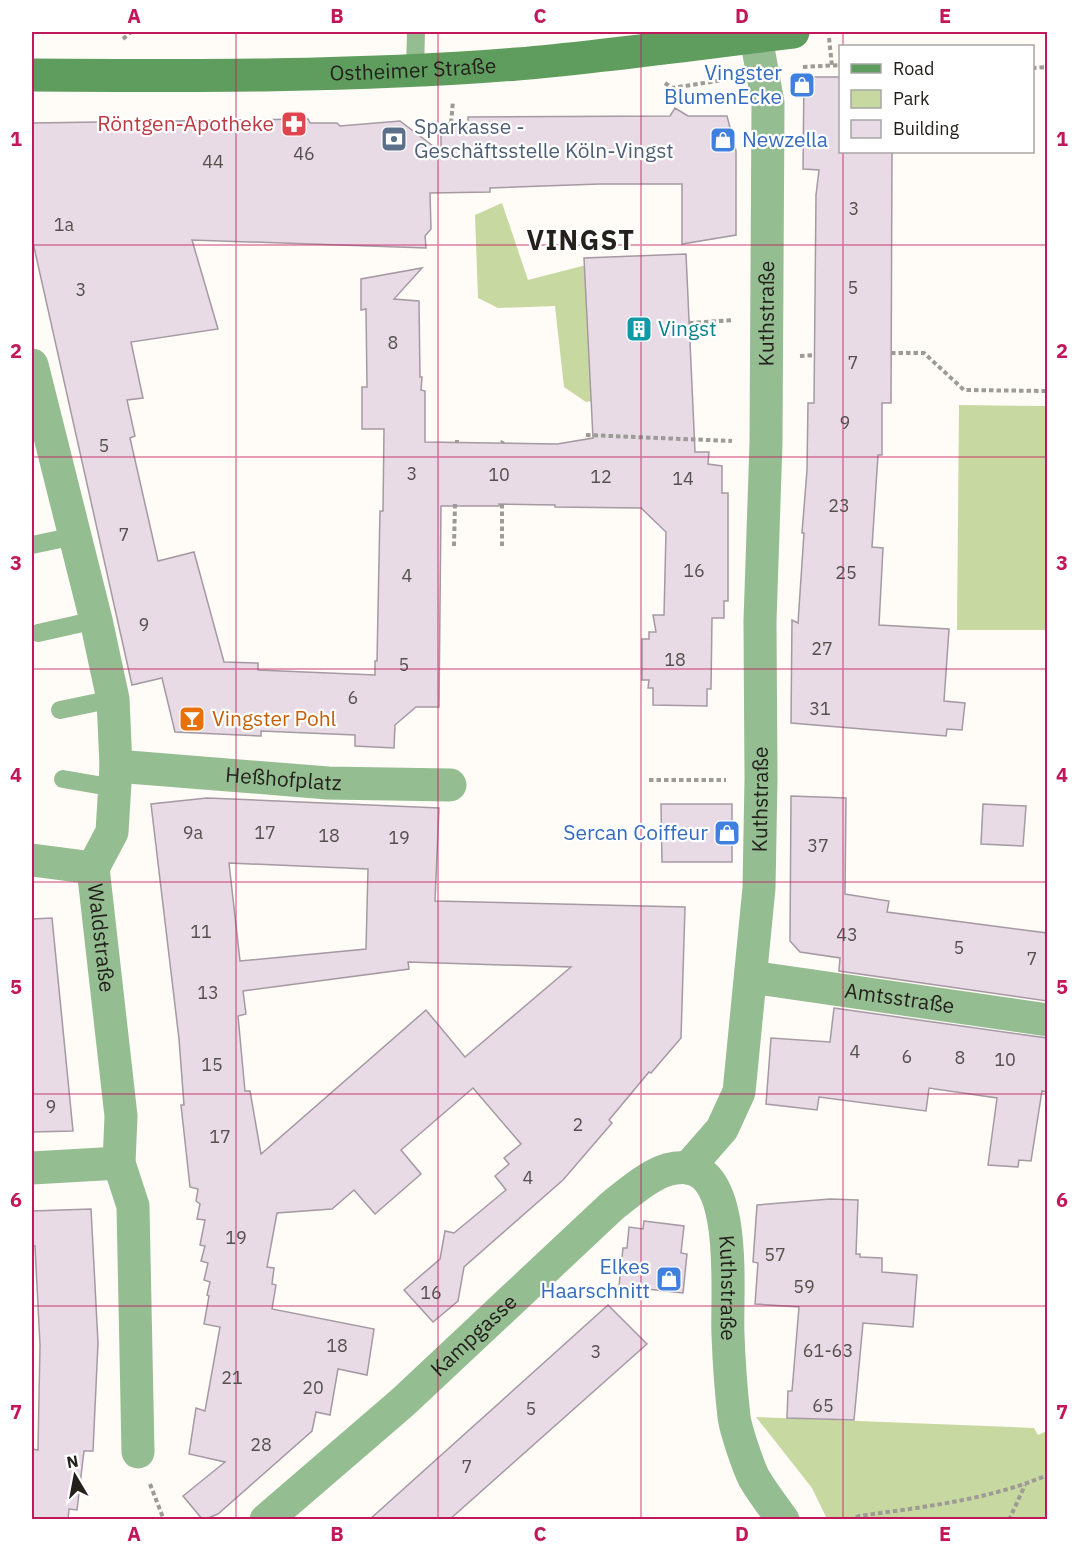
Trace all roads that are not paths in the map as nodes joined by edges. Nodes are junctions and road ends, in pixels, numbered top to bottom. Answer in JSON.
{"nodes":[{"id":1,"x":416,"y":32,"type":"edge"},
{"id":2,"x":793,"y":32,"type":"edge"},
{"id":3,"x":755,"y":34,"type":"edge"},
{"id":4,"x":415,"y":70,"type":"junction"},
{"id":5,"x":32,"y":75,"type":"edge"},
{"id":6,"x":32,"y":365,"type":"edge"},
{"id":7,"x":41,"y":446,"type":"edge"},
{"id":8,"x":75,"y":536,"type":"junction"},
{"id":9,"x":32,"y":545,"type":"edge"},
{"id":10,"x":96,"y":620,"type":"junction"},
{"id":11,"x":38,"y":633,"type":"dead end"},
{"id":12,"x":113,"y":699,"type":"junction"},
{"id":13,"x":60,"y":710,"type":"dead end"},
{"id":14,"x":116,"y":777,"type":"junction"},
{"id":15,"x":63,"y":779,"type":"dead end"},
{"id":16,"x":450,"y":785,"type":"dead end"},
{"id":17,"x":32,"y":860,"type":"edge"},
{"id":18,"x":93,"y":868,"type":"junction"},
{"id":19,"x":751,"y":977,"type":"junction"},
{"id":20,"x":1047,"y":1020,"type":"edge"},
{"id":21,"x":119,"y":1164,"type":"junction"},
{"id":22,"x":32,"y":1168,"type":"edge"},
{"id":23,"x":688,"y":1168,"type":"junction"},
{"id":24,"x":138,"y":1452,"type":"dead end"},
{"id":25,"x":266,"y":1520,"type":"edge"},
{"id":26,"x":783,"y":1520,"type":"edge"}],
"edges":[{"from":1,"to":4,"type":"lane"},
{"from":2,"to":3,"type":"main road","name":"Ostheimer Straße"},
{"from":3,"to":4,"type":"main road","name":"Ostheimer Straße"},
{"from":3,"to":19,"type":"street","name":"Kuthstraße"},
{"from":4,"to":5,"type":"main road","name":"Ostheimer Straße"},
{"from":6,"to":7,"type":"street","name":"Waldstraße"},
{"from":7,"to":8,"type":"street","name":"Waldstraße"},
{"from":8,"to":9,"type":"lane"},
{"from":8,"to":10,"type":"street","name":"Waldstraße"},
{"from":10,"to":11,"type":"lane"},
{"from":10,"to":12,"type":"street","name":"Waldstraße"},
{"from":12,"to":13,"type":"lane"},
{"from":12,"to":14,"type":"street","name":"Waldstraße"},
{"from":14,"to":15,"type":"lane"},
{"from":14,"to":16,"type":"street","name":"Heßhofplatz"},
{"from":14,"to":18,"type":"street","name":"Waldstraße"},
{"from":17,"to":18,"type":"street"},
{"from":18,"to":21,"type":"street","name":"Waldstraße"},
{"from":19,"to":20,"type":"street","name":"Amtsstraße"},
{"from":19,"to":23,"type":"street","name":"Kuthstraße"},
{"from":21,"to":22,"type":"street"},
{"from":21,"to":24,"type":"street","name":"Waldstraße"},
{"from":23,"to":25,"type":"street","name":"Kampgasse"},
{"from":23,"to":26,"type":"street","name":"Kuthstraße"}]}
